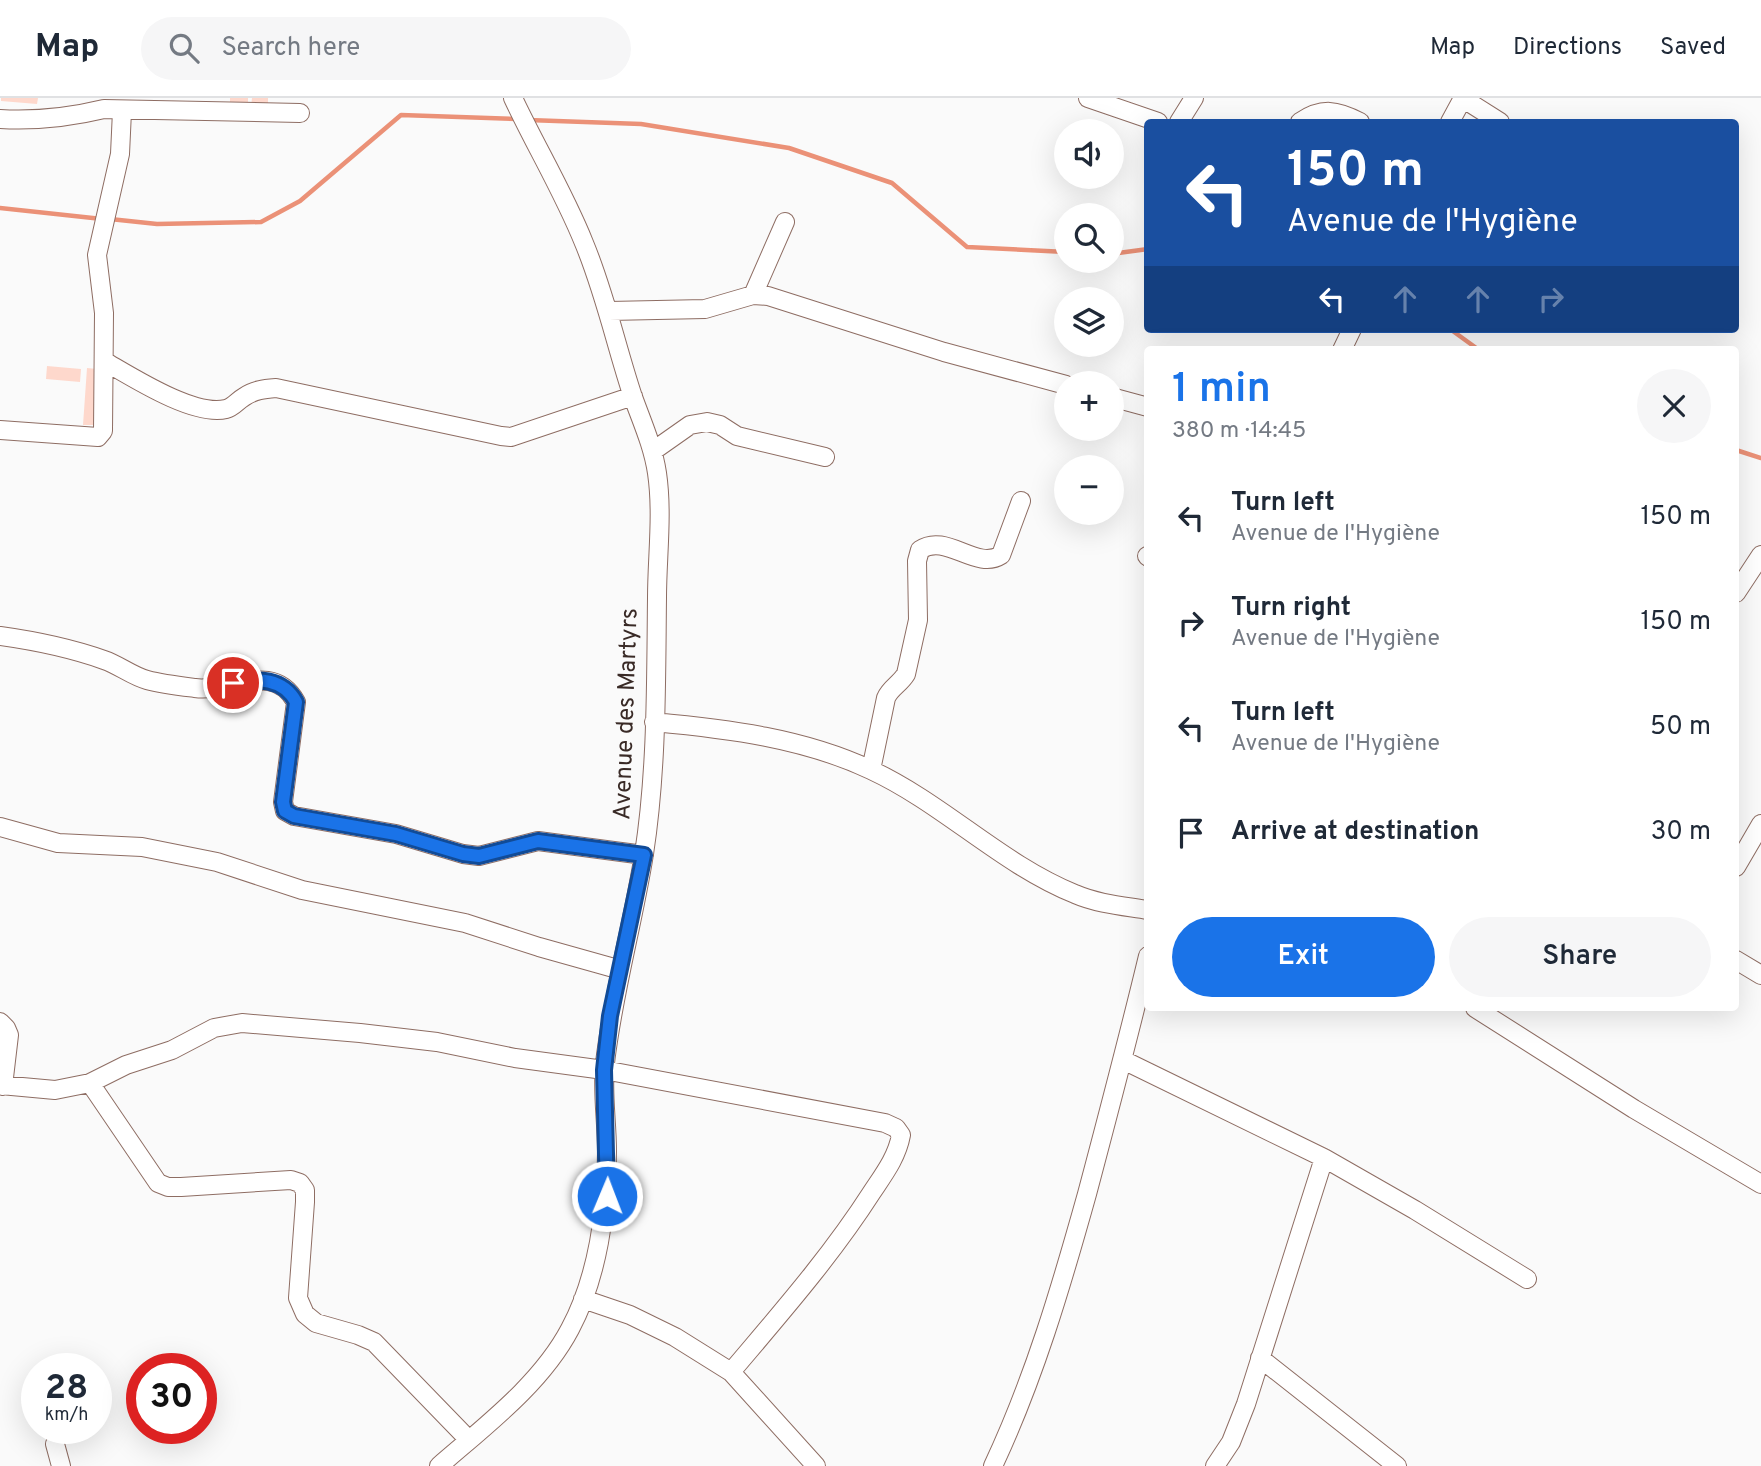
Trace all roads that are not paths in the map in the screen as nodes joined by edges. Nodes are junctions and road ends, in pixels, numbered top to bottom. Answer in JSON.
{"nodes":[{"id":1,"x":513,"y":98,"type":"edge"},
{"id":2,"x":1194,"y":98,"type":"edge"},
{"id":3,"x":1463,"y":98,"type":"edge"},
{"id":4,"x":1100,"y":100,"type":"edge"},
{"id":5,"x":109,"y":106,"type":"edge"},
{"id":6,"x":300,"y":113,"type":"dead end"},
{"id":7,"x":0,"y":119,"type":"edge"},
{"id":8,"x":1150,"y":119,"type":"edge"},
{"id":9,"x":1181,"y":119,"type":"edge"},
{"id":10,"x":1304,"y":119,"type":"edge"},
{"id":11,"x":1354,"y":119,"type":"edge"},
{"id":12,"x":1452,"y":119,"type":"edge"},
{"id":13,"x":1495,"y":119,"type":"edge"},
{"id":14,"x":785,"y":222,"type":"dead end"},
{"id":15,"x":753,"y":295,"type":"junction"},
{"id":16,"x":609,"y":312,"type":"junction"},
{"id":17,"x":104,"y":361,"type":"junction"},
{"id":18,"x":1054,"y":382,"type":"edge"},
{"id":19,"x":633,"y":396,"type":"junction"},
{"id":20,"x":1124,"y":401,"type":"edge"},
{"id":21,"x":1144,"y":406,"type":"edge"},
{"id":22,"x":0,"y":430,"type":"edge"},
{"id":23,"x":653,"y":451,"type":"junction"},
{"id":24,"x":825,"y":457,"type":"dead end"},
{"id":25,"x":1021,"y":501,"type":"dead end"},
{"id":26,"x":1761,"y":555,"type":"edge"},
{"id":27,"x":1739,"y":588,"type":"edge"},
{"id":28,"x":0,"y":636,"type":"edge"},
{"id":29,"x":654,"y":722,"type":"junction"},
{"id":30,"x":871,"y":770,"type":"junction"},
{"id":31,"x":1761,"y":824,"type":"edge"},
{"id":32,"x":0,"y":827,"type":"edge"},
{"id":33,"x":644,"y":855,"type":"junction"},
{"id":34,"x":1739,"y":862,"type":"edge"},
{"id":35,"x":1144,"y":909,"type":"edge"},
{"id":36,"x":1739,"y":962,"type":"edge"},
{"id":37,"x":621,"y":970,"type":"junction"},
{"id":38,"x":1144,"y":973,"type":"edge"},
{"id":39,"x":1761,"y":975,"type":"edge"},
{"id":40,"x":1480,"y":1011,"type":"edge"},
{"id":41,"x":0,"y":1022,"type":"edge"},
{"id":42,"x":1123,"y":1060,"type":"junction"},
{"id":43,"x":604,"y":1070,"type":"junction"},
{"id":44,"x":90,"y":1083,"type":"junction"},
{"id":45,"x":2,"y":1086,"type":"edge"},
{"id":46,"x":1324,"y":1158,"type":"junction"},
{"id":47,"x":1761,"y":1184,"type":"edge"},
{"id":48,"x":1527,"y":1279,"type":"dead end"},
{"id":49,"x":583,"y":1299,"type":"junction"},
{"id":50,"x":1260,"y":1357,"type":"junction"},
{"id":51,"x":731,"y":1372,"type":"junction"},
{"id":52,"x":469,"y":1440,"type":"junction"},
{"id":53,"x":55,"y":1444,"type":"dead end"},
{"id":54,"x":61,"y":1466,"type":"edge"},
{"id":55,"x":439,"y":1466,"type":"edge"},
{"id":56,"x":816,"y":1466,"type":"edge"},
{"id":57,"x":993,"y":1466,"type":"edge"},
{"id":58,"x":1215,"y":1466,"type":"edge"},
{"id":59,"x":1398,"y":1466,"type":"edge"}],
"edges":[{"from":1,"to":16,"type":"street","name":"Avenue des Martyrs"},
{"from":2,"to":9,"type":"street"},
{"from":3,"to":12,"type":"street"},
{"from":3,"to":13,"type":"street"},
{"from":4,"to":8,"type":"street"},
{"from":5,"to":6,"type":"street"},
{"from":5,"to":7,"type":"street"},
{"from":5,"to":17,"type":"street"},
{"from":10,"to":11,"type":"street"},
{"from":14,"to":15,"type":"street"},
{"from":15,"to":16,"type":"street"},
{"from":15,"to":18,"type":"street"},
{"from":16,"to":19,"type":"street","name":"Avenue des Martyrs"},
{"from":17,"to":19,"type":"street"},
{"from":17,"to":22,"type":"street"},
{"from":19,"to":23,"type":"street","name":"Avenue des Martyrs"},
{"from":20,"to":21,"type":"street"},
{"from":23,"to":24,"type":"street"},
{"from":23,"to":29,"type":"street","name":"Avenue des Martyrs"},
{"from":25,"to":30,"type":"street"},
{"from":26,"to":27,"type":"street"},
{"from":28,"to":33,"type":"street"},
{"from":29,"to":30,"type":"street"},
{"from":29,"to":33,"type":"street","name":"Avenue des Martyrs"},
{"from":30,"to":35,"type":"street"},
{"from":31,"to":34,"type":"street"},
{"from":32,"to":37,"type":"street"},
{"from":33,"to":37,"type":"street","name":"Avenue des Martyrs"},
{"from":36,"to":39,"type":"street"},
{"from":37,"to":43,"type":"street","name":"Avenue des Martyrs"},
{"from":38,"to":42,"type":"street"},
{"from":40,"to":47,"type":"street"},
{"from":41,"to":45,"type":"street"},
{"from":42,"to":46,"type":"street"},
{"from":42,"to":57,"type":"street"},
{"from":43,"to":44,"type":"street"},
{"from":43,"to":49,"type":"street","name":"Avenue des Martyrs"},
{"from":43,"to":51,"type":"street"},
{"from":44,"to":45,"type":"street"},
{"from":44,"to":52,"type":"street"},
{"from":46,"to":48,"type":"street"},
{"from":46,"to":50,"type":"street"},
{"from":49,"to":51,"type":"street"},
{"from":49,"to":52,"type":"street","name":"Avenue des Martyrs"},
{"from":50,"to":58,"type":"street"},
{"from":50,"to":59,"type":"street"},
{"from":51,"to":56,"type":"street"},
{"from":52,"to":55,"type":"street","name":"Avenue des Martyrs"},
{"from":53,"to":54,"type":"street"}]}
